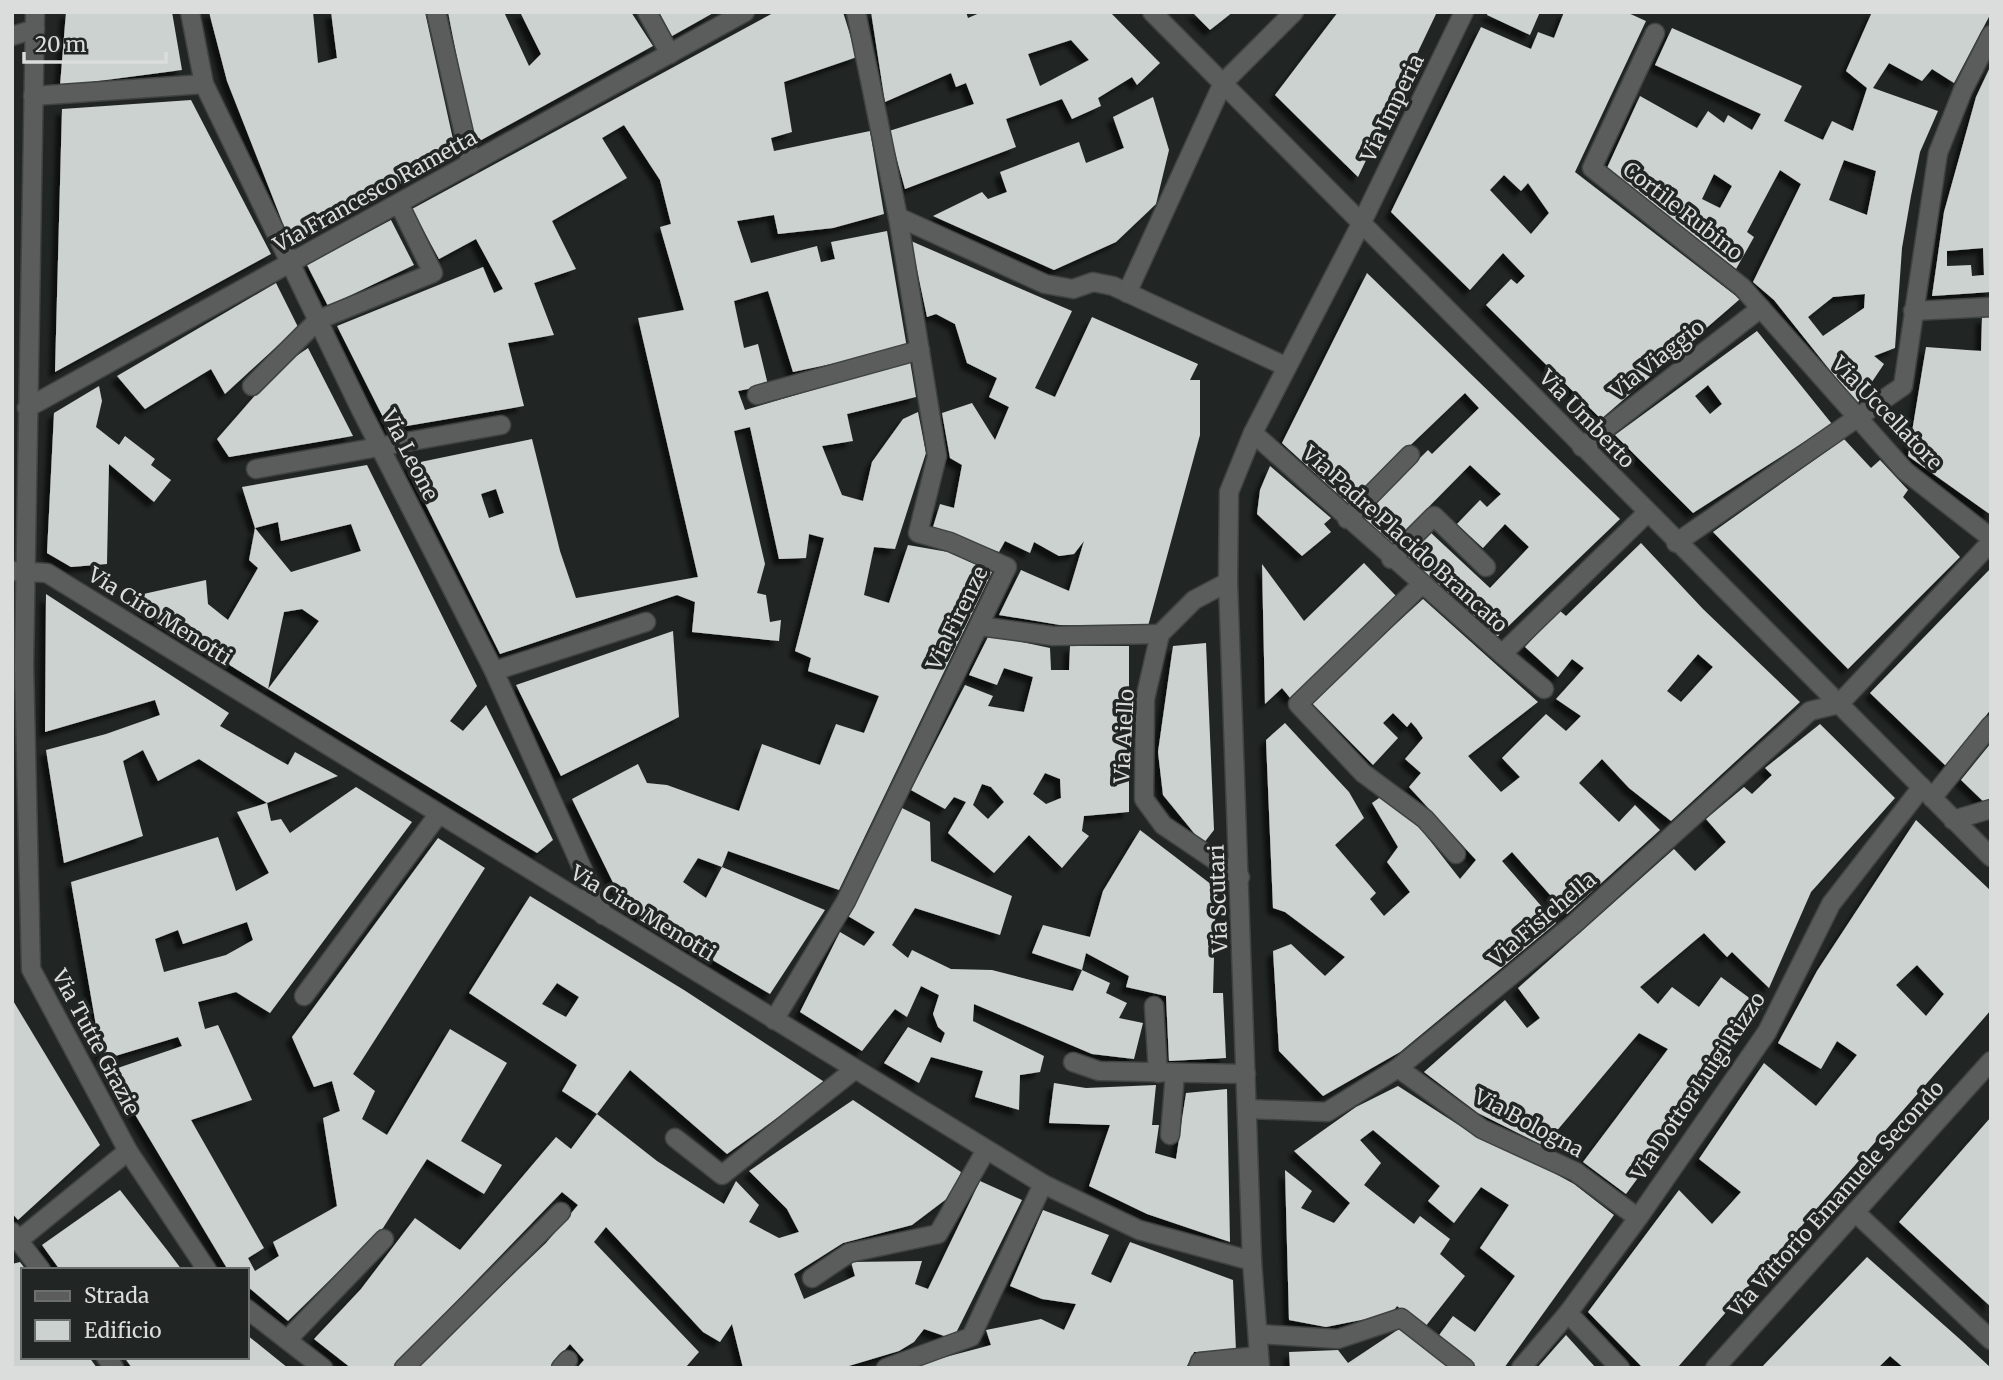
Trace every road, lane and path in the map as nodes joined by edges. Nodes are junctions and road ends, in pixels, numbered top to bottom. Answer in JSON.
{"nodes":[{"id":1,"x":190,"y":12,"type":"edge"},
{"id":2,"x":436,"y":12,"type":"edge"},
{"id":3,"x":647,"y":12,"type":"edge"},
{"id":4,"x":745,"y":12,"type":"edge"},
{"id":5,"x":856,"y":12,"type":"edge"},
{"id":6,"x":1152,"y":12,"type":"edge"},
{"id":7,"x":1294,"y":12,"type":"edge"},
{"id":8,"x":1464,"y":12,"type":"edge"},
{"id":9,"x":35,"y":21,"type":"edge"},
{"id":10,"x":1655,"y":33,"type":"dead end"},
{"id":11,"x":1991,"y":35,"type":"edge"},
{"id":12,"x":12,"y":36,"type":"edge"},
{"id":13,"x":670,"y":54,"type":"junction"},
{"id":14,"x":1223,"y":83,"type":"junction"},
{"id":15,"x":204,"y":84,"type":"junction"},
{"id":16,"x":33,"y":96,"type":"junction"},
{"id":17,"x":471,"y":164,"type":"junction"},
{"id":18,"x":399,"y":204,"type":"junction"},
{"id":19,"x":898,"y":217,"type":"junction"},
{"id":20,"x":1361,"y":223,"type":"junction"},
{"id":21,"x":290,"y":264,"type":"junction"},
{"id":22,"x":1127,"y":293,"type":"junction"},
{"id":23,"x":1991,"y":307,"type":"edge"},
{"id":24,"x":1761,"y":308,"type":"junction"},
{"id":25,"x":1913,"y":312,"type":"junction"},
{"id":26,"x":318,"y":320,"type":"junction"},
{"id":27,"x":920,"y":350,"type":"junction"},
{"id":28,"x":1287,"y":367,"type":"junction"},
{"id":29,"x":252,"y":386,"type":"dead end"},
{"id":30,"x":757,"y":395,"type":"dead end"},
{"id":31,"x":27,"y":408,"type":"junction"},
{"id":32,"x":1857,"y":420,"type":"junction"},
{"id":33,"x":501,"y":425,"type":"dead end"},
{"id":34,"x":1253,"y":433,"type":"junction"},
{"id":35,"x":379,"y":445,"type":"junction"},
{"id":36,"x":1582,"y":447,"type":"junction"},
{"id":37,"x":1410,"y":455,"type":"dead end"},
{"id":38,"x":256,"y":470,"type":"dead end"},
{"id":39,"x":1647,"y":513,"type":"junction"},
{"id":40,"x":1347,"y":519,"type":"junction"},
{"id":41,"x":1991,"y":540,"type":"edge"},
{"id":42,"x":1676,"y":543,"type":"junction"},
{"id":43,"x":1391,"y":559,"type":"junction"},
{"id":44,"x":1486,"y":567,"type":"dead end"},
{"id":45,"x":19,"y":571,"type":"edge"},
{"id":46,"x":1228,"y":582,"type":"junction"},
{"id":47,"x":1421,"y":585,"type":"junction"},
{"id":48,"x":646,"y":621,"type":"dead end"},
{"id":49,"x":979,"y":625,"type":"junction"},
{"id":50,"x":1160,"y":634,"type":"junction"},
{"id":51,"x":1502,"y":654,"type":"junction"},
{"id":52,"x":18,"y":667,"type":"edge"},
{"id":53,"x":494,"y":671,"type":"junction"},
{"id":54,"x":1544,"y":689,"type":"dead end"},
{"id":55,"x":1839,"y":704,"type":"junction"},
{"id":56,"x":1991,"y":724,"type":"edge"},
{"id":57,"x":19,"y":768,"type":"edge"},
{"id":58,"x":1927,"y":793,"type":"junction"},
{"id":59,"x":1991,"y":809,"type":"edge"},
{"id":60,"x":438,"y":815,"type":"junction"},
{"id":61,"x":1953,"y":820,"type":"junction"},
{"id":62,"x":1456,"y":854,"type":"dead end"},
{"id":63,"x":1991,"y":857,"type":"edge"},
{"id":64,"x":1240,"y":877,"type":"junction"},
{"id":65,"x":603,"y":915,"type":"junction"},
{"id":66,"x":304,"y":996,"type":"dead end"},
{"id":67,"x":1154,"y":1006,"type":"dead end"},
{"id":68,"x":774,"y":1020,"type":"junction"},
{"id":69,"x":1991,"y":1061,"type":"edge"},
{"id":70,"x":1073,"y":1062,"type":"dead end"},
{"id":71,"x":1398,"y":1068,"type":"junction"},
{"id":72,"x":854,"y":1070,"type":"junction"},
{"id":73,"x":1166,"y":1073,"type":"junction"},
{"id":74,"x":1246,"y":1074,"type":"junction"},
{"id":75,"x":1248,"y":1109,"type":"junction"},
{"id":76,"x":1170,"y":1135,"type":"dead end"},
{"id":77,"x":675,"y":1138,"type":"dead end"},
{"id":78,"x":986,"y":1150,"type":"junction"},
{"id":79,"x":128,"y":1151,"type":"junction"},
{"id":80,"x":1043,"y":1184,"type":"junction"},
{"id":81,"x":561,"y":1212,"type":"dead end"},
{"id":82,"x":1855,"y":1212,"type":"junction"},
{"id":83,"x":1637,"y":1218,"type":"junction"},
{"id":84,"x":14,"y":1238,"type":"edge"},
{"id":85,"x":384,"y":1240,"type":"dead end"},
{"id":86,"x":1252,"y":1261,"type":"junction"},
{"id":87,"x":39,"y":1268,"type":"edge"},
{"id":88,"x":205,"y":1268,"type":"edge"},
{"id":89,"x":812,"y":1278,"type":"dead end"},
{"id":90,"x":248,"y":1310,"type":"edge"},
{"id":91,"x":1568,"y":1313,"type":"junction"},
{"id":92,"x":1258,"y":1334,"type":"junction"},
{"id":93,"x":288,"y":1340,"type":"junction"},
{"id":94,"x":1991,"y":1340,"type":"edge"},
{"id":95,"x":1259,"y":1362,"type":"edge"},
{"id":96,"x":323,"y":1368,"type":"edge"},
{"id":97,"x":404,"y":1368,"type":"edge"},
{"id":98,"x":887,"y":1368,"type":"edge"},
{"id":99,"x":1198,"y":1368,"type":"edge"},
{"id":100,"x":1465,"y":1368,"type":"edge"},
{"id":101,"x":1521,"y":1368,"type":"edge"},
{"id":102,"x":1620,"y":1368,"type":"edge"},
{"id":103,"x":1715,"y":1368,"type":"edge"}],
"edges":[{"from":1,"to":15,"type":"street","name":"Via Leone"},
{"from":2,"to":17,"type":"street"},
{"from":3,"to":13,"type":"street"},
{"from":4,"to":13,"type":"street","name":"Via Francesco Rametta"},
{"from":5,"to":19,"type":"street","name":"Via Firenze"},
{"from":6,"to":14,"type":"street","name":"Via Umberto"},
{"from":7,"to":14,"type":"street"},
{"from":8,"to":20,"type":"street","name":"Via Imperia"},
{"from":9,"to":12,"type":"street"},
{"from":9,"to":16,"type":"street","name":"Via Tutte Grazie"},
{"from":10,"to":24,"type":"street","name":"Cortile Rubino"},
{"from":11,"to":25,"type":"street"},
{"from":13,"to":17,"type":"street","name":"Via Francesco Rametta"},
{"from":14,"to":20,"type":"street","name":"Via Umberto"},
{"from":14,"to":22,"type":"street"},
{"from":15,"to":16,"type":"street"},
{"from":15,"to":21,"type":"street","name":"Via Leone"},
{"from":16,"to":31,"type":"street","name":"Via Tutte Grazie"},
{"from":17,"to":18,"type":"street","name":"Via Francesco Rametta"},
{"from":18,"to":21,"type":"street","name":"Via Francesco Rametta"},
{"from":18,"to":26,"type":"street"},
{"from":19,"to":22,"type":"street"},
{"from":19,"to":27,"type":"street","name":"Via Firenze"},
{"from":20,"to":28,"type":"street","name":"Via Imperia"},
{"from":20,"to":36,"type":"street","name":"Via Umberto"},
{"from":21,"to":26,"type":"street","name":"Via Leone"},
{"from":21,"to":31,"type":"street","name":"Via Francesco Rametta"},
{"from":22,"to":28,"type":"street"},
{"from":23,"to":25,"type":"street"},
{"from":24,"to":32,"type":"street","name":"Via Uccellatore"},
{"from":24,"to":36,"type":"street","name":"Via Viaggio"},
{"from":25,"to":32,"type":"street"},
{"from":26,"to":29,"type":"street"},
{"from":26,"to":35,"type":"street","name":"Via Leone"},
{"from":27,"to":30,"type":"street"},
{"from":27,"to":49,"type":"street","name":"Via Firenze"},
{"from":28,"to":34,"type":"street","name":"Via Scutari"},
{"from":31,"to":45,"type":"street","name":"Via Tutte Grazie"},
{"from":32,"to":41,"type":"street","name":"Via Uccellatore"},
{"from":32,"to":42,"type":"street"},
{"from":33,"to":35,"type":"street"},
{"from":34,"to":40,"type":"street","name":"Via Padre Placido Brancato"},
{"from":34,"to":46,"type":"street","name":"Via Scutari"},
{"from":35,"to":38,"type":"street"},
{"from":35,"to":53,"type":"street","name":"Via Leone"},
{"from":36,"to":39,"type":"street","name":"Via Umberto"},
{"from":37,"to":40,"type":"street"},
{"from":39,"to":42,"type":"street","name":"Via Umberto"},
{"from":39,"to":51,"type":"street","name":"Via Padre Placido Brancato"},
{"from":40,"to":43,"type":"street","name":"Via Padre Placido Brancato"},
{"from":41,"to":55,"type":"street"},
{"from":42,"to":55,"type":"street","name":"Via Umberto"},
{"from":43,"to":44,"type":"street"},
{"from":43,"to":47,"type":"street","name":"Via Padre Placido Brancato"},
{"from":45,"to":52,"type":"street","name":"Via Tutte Grazie"},
{"from":45,"to":60,"type":"street","name":"Via Ciro Menotti"},
{"from":46,"to":50,"type":"street"},
{"from":46,"to":64,"type":"street","name":"Via Scutari"},
{"from":47,"to":51,"type":"street","name":"Via Padre Placido Brancato"},
{"from":47,"to":62,"type":"street"},
{"from":48,"to":53,"type":"street"},
{"from":49,"to":50,"type":"street"},
{"from":49,"to":68,"type":"street","name":"Via Firenze"},
{"from":50,"to":64,"type":"street","name":"Via Aiello"},
{"from":51,"to":54,"type":"street"},
{"from":52,"to":57,"type":"street","name":"Via Tutte Grazie"},
{"from":53,"to":65,"type":"street","name":"Via Leone"},
{"from":55,"to":58,"type":"street","name":"Via Umberto"},
{"from":55,"to":71,"type":"street","name":"Via Fisichella"},
{"from":56,"to":58,"type":"street","name":"Via Dottor Luigi Rizzo"},
{"from":57,"to":79,"type":"street","name":"Via Tutte Grazie"},
{"from":58,"to":61,"type":"street","name":"Via Umberto"},
{"from":58,"to":83,"type":"street","name":"Via Dottor Luigi Rizzo"},
{"from":59,"to":61,"type":"street"},
{"from":60,"to":65,"type":"street","name":"Via Ciro Menotti"},
{"from":60,"to":66,"type":"street"},
{"from":61,"to":63,"type":"street","name":"Via Umberto"},
{"from":64,"to":74,"type":"street","name":"Via Scutari"},
{"from":65,"to":68,"type":"street","name":"Via Ciro Menotti"},
{"from":67,"to":73,"type":"street"},
{"from":68,"to":72,"type":"street","name":"Via Ciro Menotti"},
{"from":69,"to":82,"type":"street","name":"Via Vittorio Emanuele Secondo"},
{"from":70,"to":73,"type":"street"},
{"from":71,"to":75,"type":"street","name":"Via Fisichella"},
{"from":71,"to":83,"type":"street","name":"Via Bologna"},
{"from":72,"to":77,"type":"street"},
{"from":72,"to":78,"type":"street","name":"Via Ciro Menotti"},
{"from":73,"to":74,"type":"street"},
{"from":73,"to":76,"type":"street"},
{"from":74,"to":75,"type":"street","name":"Via Scutari"},
{"from":75,"to":86,"type":"street","name":"Via Scutari"},
{"from":78,"to":80,"type":"street","name":"Via Ciro Menotti"},
{"from":78,"to":89,"type":"street"},
{"from":79,"to":84,"type":"street"},
{"from":79,"to":88,"type":"street","name":"Via Tutte Grazie"},
{"from":80,"to":86,"type":"street","name":"Via Ciro Menotti"},
{"from":80,"to":98,"type":"street"},
{"from":81,"to":97,"type":"street"},
{"from":82,"to":94,"type":"street"},
{"from":82,"to":103,"type":"street","name":"Via Vittorio Emanuele Secondo"},
{"from":83,"to":91,"type":"street","name":"Via Dottor Luigi Rizzo"},
{"from":84,"to":87,"type":"street"},
{"from":85,"to":93,"type":"street"},
{"from":86,"to":92,"type":"street","name":"Via Scutari"},
{"from":90,"to":93,"type":"street"},
{"from":91,"to":101,"type":"street","name":"Via Dottor Luigi Rizzo"},
{"from":91,"to":102,"type":"street"},
{"from":92,"to":95,"type":"street","name":"Via Scutari"},
{"from":92,"to":100,"type":"street"},
{"from":93,"to":96,"type":"street"},
{"from":95,"to":99,"type":"street"}]}
